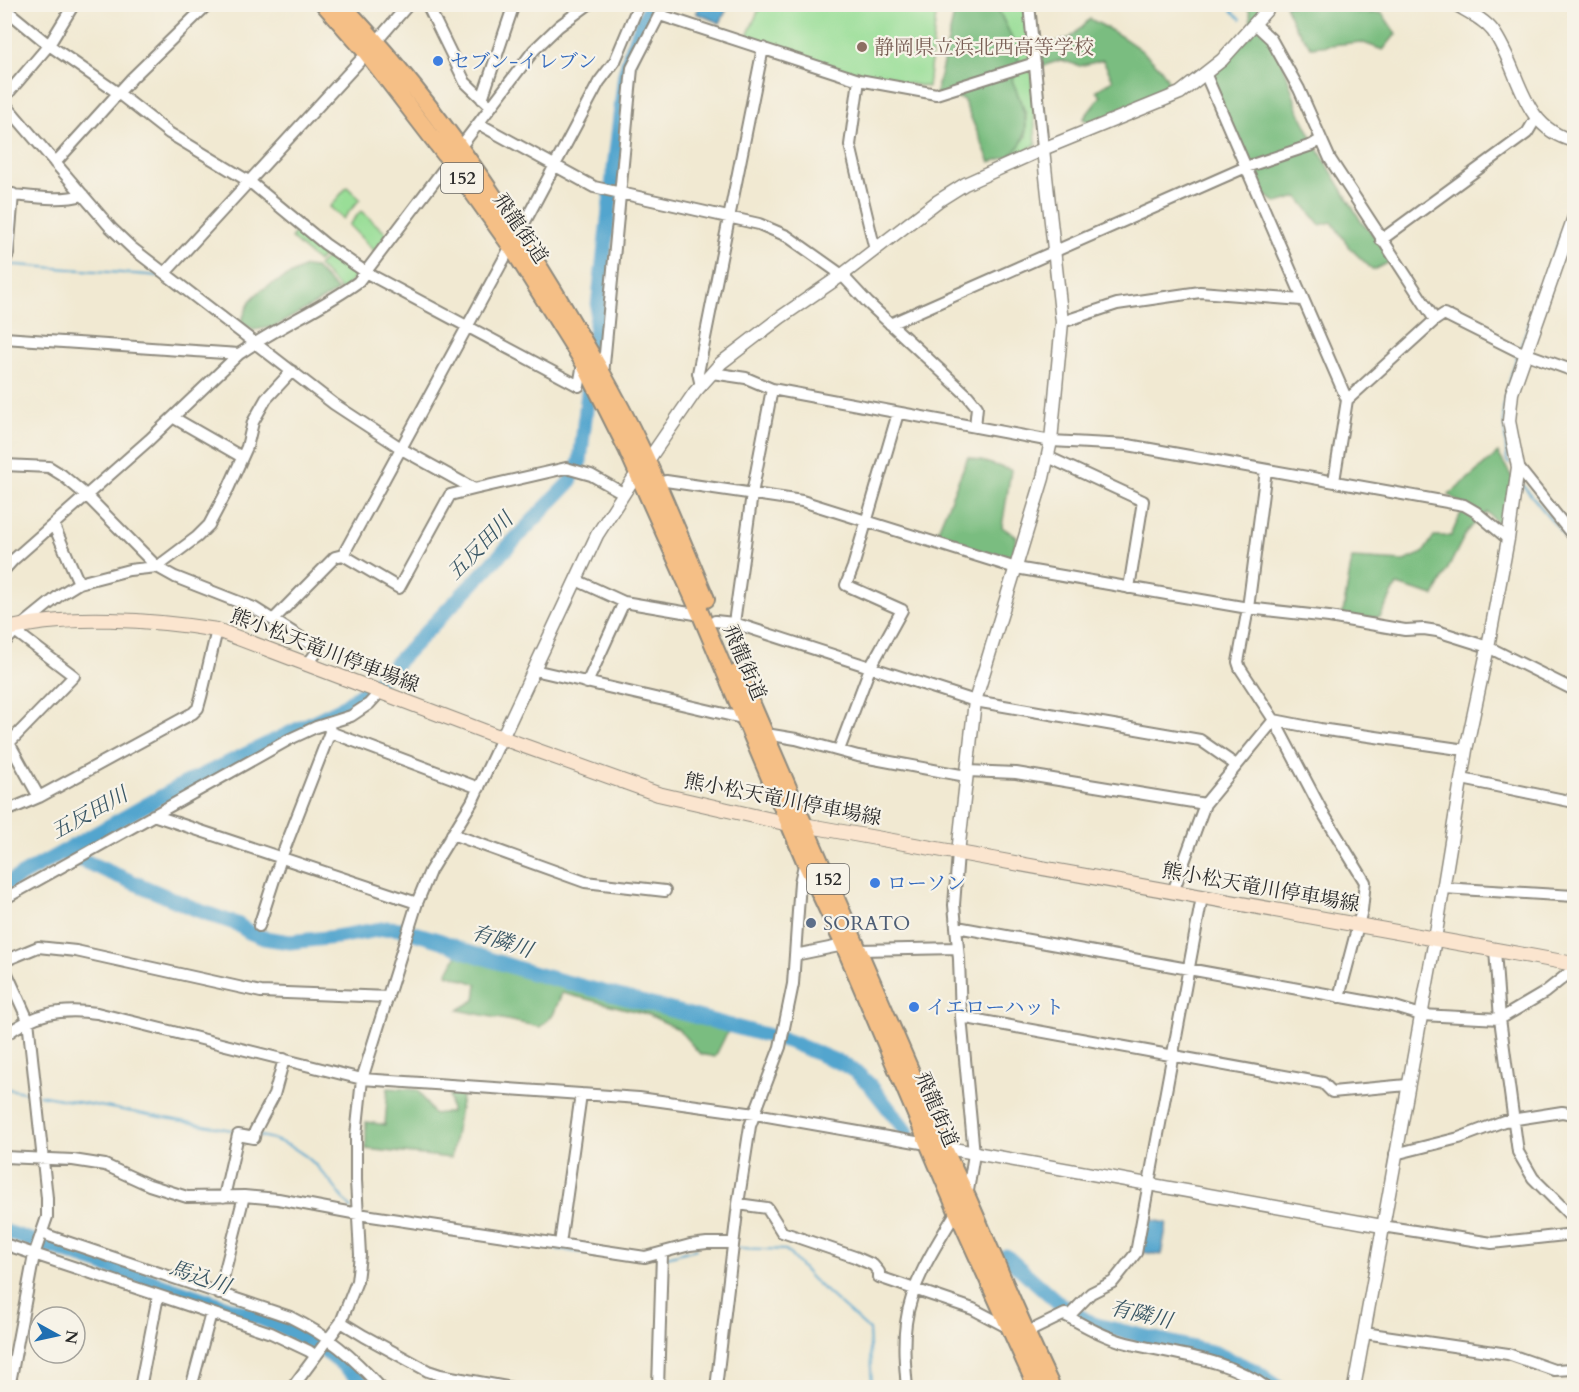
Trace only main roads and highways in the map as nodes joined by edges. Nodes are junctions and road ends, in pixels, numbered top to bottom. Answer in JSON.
{"nodes":[{"id":1,"x":324,"y":4,"type":"edge"},
{"id":2,"x":341,"y":4,"type":"edge"},
{"id":3,"x":371,"y":47,"type":"junction"},
{"id":4,"x":515,"y":239,"type":"junction"},
{"id":5,"x":642,"y":467,"type":"junction"},
{"id":6,"x":708,"y":618,"type":"junction"},
{"id":7,"x":14,"y":628,"type":"edge"},
{"id":8,"x":796,"y":824,"type":"junction"},
{"id":9,"x":851,"y":947,"type":"junction"},
{"id":10,"x":1575,"y":964,"type":"edge"},
{"id":11,"x":1019,"y":1331,"type":"junction"},
{"id":12,"x":1037,"y":1388,"type":"edge"},
{"id":13,"x":1052,"y":1388,"type":"edge"}],
"edges":[{"from":1,"to":3,"type":"highway","name":"飛龍街道","number":"152"},
{"from":2,"to":3,"type":"highway","name":"飛龍街道","number":"152"},
{"from":3,"to":4,"type":"highway","name":"飛龍街道","number":"152"},
{"from":3,"to":4,"type":"highway","name":"飛龍街道","number":"152"},
{"from":4,"to":5,"type":"highway","name":"飛龍街道","number":"152"},
{"from":4,"to":5,"type":"highway","name":"飛龍街道","number":"152"},
{"from":5,"to":6,"type":"highway","name":"飛龍街道","number":"152"},
{"from":5,"to":6,"type":"highway","name":"飛龍街道","number":"152"},
{"from":6,"to":8,"type":"highway","name":"飛龍街道","number":"152"},
{"from":6,"to":8,"type":"highway","name":"飛龍街道","number":"152"},
{"from":7,"to":8,"type":"main road","name":"熊小松天竜川停車場線"},
{"from":8,"to":9,"type":"highway","name":"飛龍街道","number":"152"},
{"from":8,"to":9,"type":"highway","name":"飛龍街道","number":"152"},
{"from":8,"to":10,"type":"main road","name":"熊小松天竜川停車場線"},
{"from":9,"to":11,"type":"highway","name":"飛龍街道","number":"152"},
{"from":11,"to":12,"type":"highway","name":"飛龍街道","number":"152"},
{"from":11,"to":13,"type":"highway","name":"飛龍街道","number":"152"}]}
